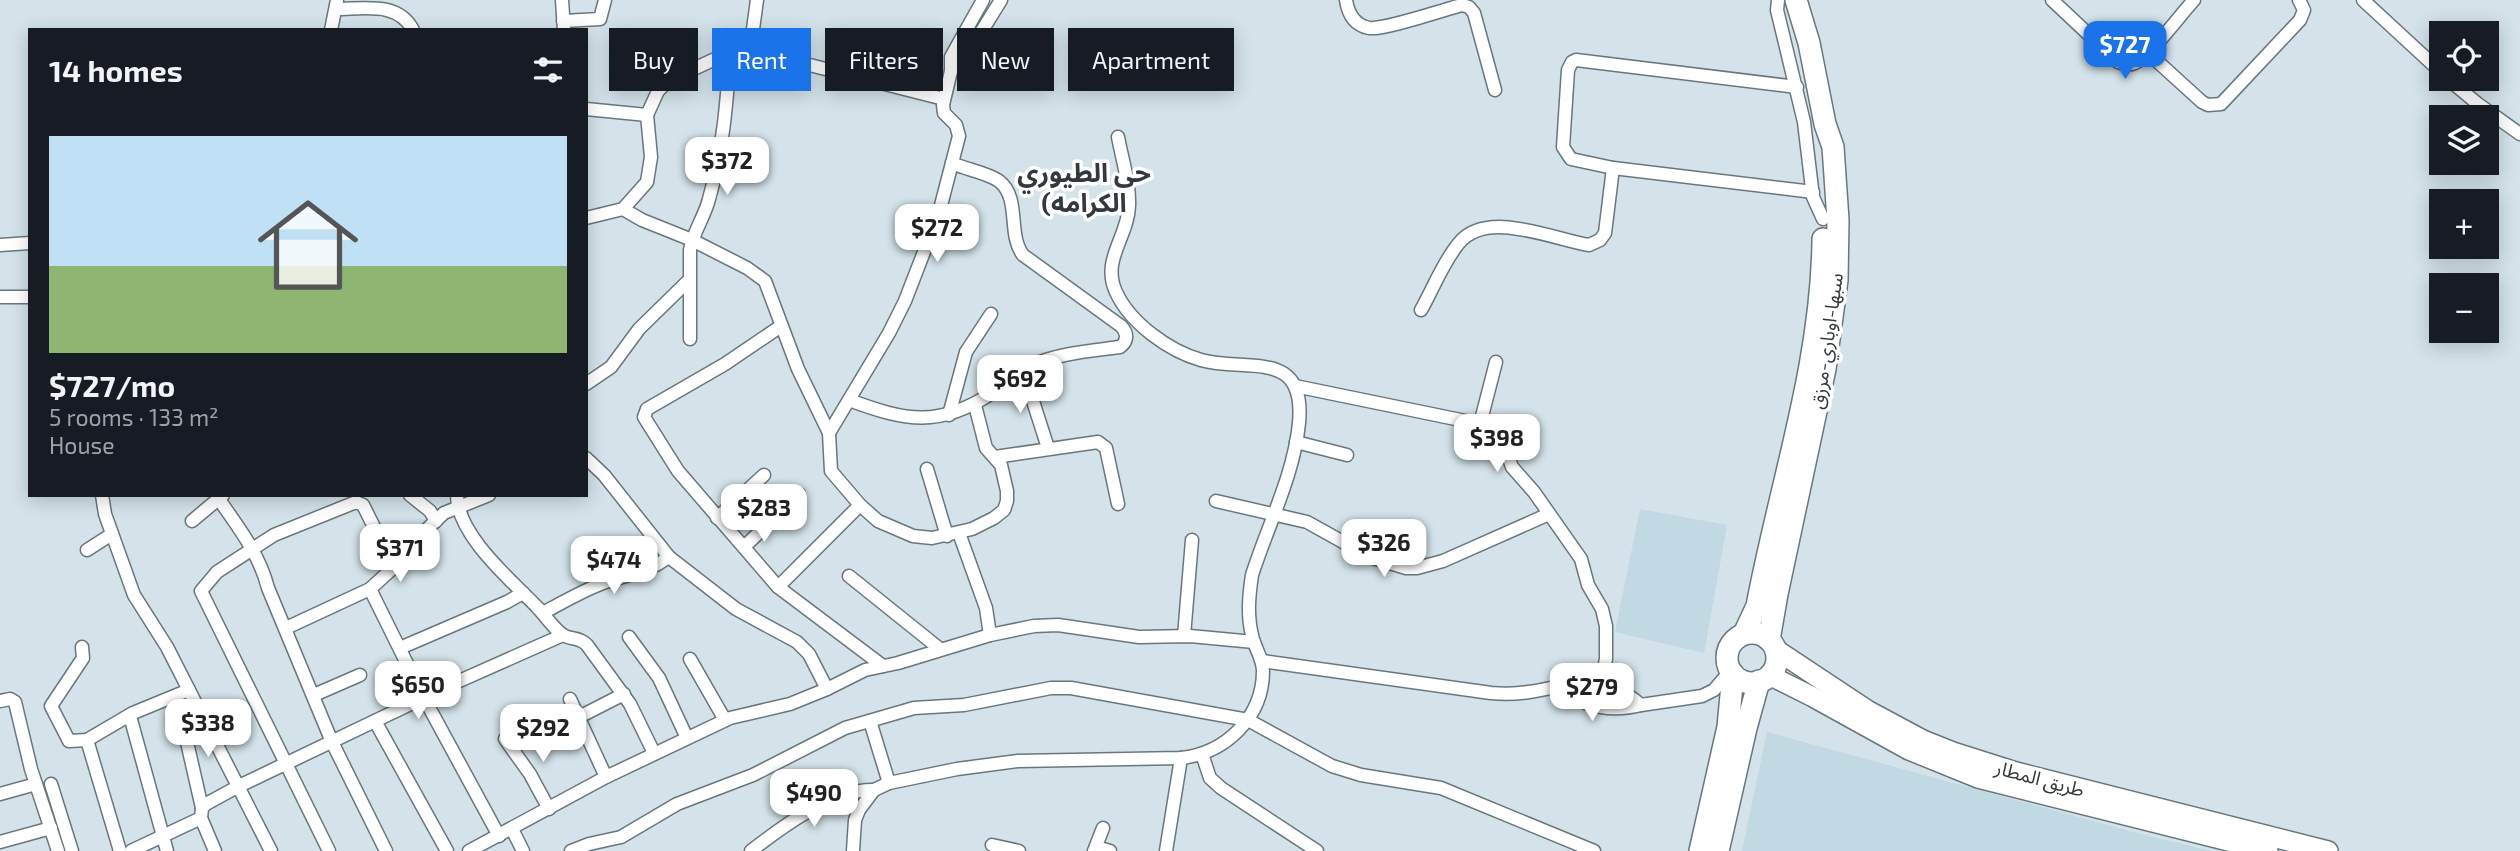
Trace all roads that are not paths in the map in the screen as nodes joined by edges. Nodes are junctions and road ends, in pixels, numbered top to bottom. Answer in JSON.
{"nodes":[{"id":1,"x":562,"y":0,"type":"edge"},
{"id":2,"x":605,"y":0,"type":"edge"},
{"id":3,"x":757,"y":0,"type":"edge"},
{"id":4,"x":983,"y":0,"type":"edge"},
{"id":5,"x":1001,"y":0,"type":"edge"},
{"id":6,"x":1346,"y":0,"type":"edge"},
{"id":7,"x":1778,"y":0,"type":"edge"},
{"id":8,"x":1784,"y":0,"type":"edge"},
{"id":9,"x":1796,"y":0,"type":"edge"},
{"id":10,"x":2052,"y":0,"type":"edge"},
{"id":11,"x":2194,"y":0,"type":"edge"},
{"id":12,"x":2300,"y":0,"type":"edge"},
{"id":13,"x":2363,"y":0,"type":"edge"},
{"id":14,"x":336,"y":4,"type":"edge"},
{"id":15,"x":563,"y":25,"type":"edge"},
{"id":16,"x":331,"y":28,"type":"edge"},
{"id":17,"x":412,"y":28,"type":"edge"},
{"id":18,"x":753,"y":28,"type":"edge"},
{"id":19,"x":2147,"y":52,"type":"junction"},
{"id":20,"x":712,"y":60,"type":"edge"},
{"id":21,"x":2429,"y":61,"type":"edge"},
{"id":22,"x":811,"y":66,"type":"edge"},
{"id":23,"x":951,"y":71,"type":"junction"},
{"id":24,"x":1797,"y":87,"type":"junction"},
{"id":25,"x":1495,"y":90,"type":"dead end"},
{"id":26,"x":728,"y":91,"type":"edge"},
{"id":27,"x":2462,"y":91,"type":"edge"},
{"id":28,"x":944,"y":99,"type":"junction"},
{"id":29,"x":588,"y":108,"type":"edge"},
{"id":30,"x":647,"y":116,"type":"junction"},
{"id":31,"x":2520,"y":134,"type":"edge"},
{"id":32,"x":1118,"y":137,"type":"dead end"},
{"id":33,"x":952,"y":163,"type":"junction"},
{"id":34,"x":1613,"y":169,"type":"junction"},
{"id":35,"x":1812,"y":192,"type":"junction"},
{"id":36,"x":623,"y":209,"type":"junction"},
{"id":37,"x":588,"y":218,"type":"edge"},
{"id":38,"x":1824,"y":219,"type":"junction"},
{"id":39,"x":692,"y":240,"type":"junction"},
{"id":40,"x":28,"y":243,"type":"edge"},
{"id":41,"x":0,"y":245,"type":"edge"},
{"id":42,"x":688,"y":281,"type":"junction"},
{"id":43,"x":0,"y":297,"type":"edge"},
{"id":44,"x":28,"y":297,"type":"edge"},
{"id":45,"x":1421,"y":310,"type":"dead end"},
{"id":46,"x":991,"y":314,"type":"dead end"},
{"id":47,"x":781,"y":326,"type":"junction"},
{"id":48,"x":690,"y":339,"type":"dead end"},
{"id":49,"x":1496,"y":362,"type":"dead end"},
{"id":50,"x":1024,"y":373,"type":"junction"},
{"id":51,"x":588,"y":383,"type":"edge"},
{"id":52,"x":1295,"y":386,"type":"junction"},
{"id":53,"x":849,"y":400,"type":"junction"},
{"id":54,"x":975,"y":405,"type":"junction"},
{"id":55,"x":949,"y":415,"type":"junction"},
{"id":56,"x":1480,"y":424,"type":"junction"},
{"id":57,"x":829,"y":433,"type":"junction"},
{"id":58,"x":1296,"y":442,"type":"junction"},
{"id":59,"x":1048,"y":448,"type":"junction"},
{"id":60,"x":1347,"y":455,"type":"dead end"},
{"id":61,"x":995,"y":457,"type":"junction"},
{"id":62,"x":588,"y":460,"type":"edge"},
{"id":63,"x":927,"y":468,"type":"dead end"},
{"id":64,"x":764,"y":475,"type":"dead end"},
{"id":65,"x":799,"y":494,"type":"dead end"},
{"id":66,"x":102,"y":497,"type":"edge"},
{"id":67,"x":220,"y":497,"type":"edge"},
{"id":68,"x":412,"y":497,"type":"edge"},
{"id":69,"x":479,"y":497,"type":"edge"},
{"id":70,"x":458,"y":501,"type":"edge"},
{"id":71,"x":1216,"y":501,"type":"dead end"},
{"id":72,"x":1118,"y":504,"type":"dead end"},
{"id":73,"x":860,"y":505,"type":"junction"},
{"id":74,"x":1273,"y":514,"type":"junction"},
{"id":75,"x":1549,"y":514,"type":"junction"},
{"id":76,"x":717,"y":518,"type":"junction"},
{"id":77,"x":192,"y":521,"type":"dead end"},
{"id":78,"x":436,"y":521,"type":"junction"},
{"id":79,"x":112,"y":534,"type":"junction"},
{"id":80,"x":953,"y":534,"type":"junction"},
{"id":81,"x":1192,"y":540,"type":"dead end"},
{"id":82,"x":744,"y":547,"type":"junction"},
{"id":83,"x":254,"y":549,"type":"junction"},
{"id":84,"x":87,"y":550,"type":"dead end"},
{"id":85,"x":669,"y":557,"type":"junction"},
{"id":86,"x":394,"y":567,"type":"junction"},
{"id":87,"x":849,"y":576,"type":"dead end"},
{"id":88,"x":778,"y":587,"type":"junction"},
{"id":89,"x":370,"y":589,"type":"junction"},
{"id":90,"x":523,"y":593,"type":"junction"},
{"id":91,"x":543,"y":613,"type":"junction"},
{"id":92,"x":286,"y":628,"type":"junction"},
{"id":93,"x":1744,"y":634,"type":"junction"},
{"id":94,"x":564,"y":635,"type":"junction"},
{"id":95,"x":990,"y":635,"type":"junction"},
{"id":96,"x":1184,"y":636,"type":"junction"},
{"id":97,"x":629,"y":637,"type":"dead end"},
{"id":98,"x":1254,"y":642,"type":"junction"},
{"id":99,"x":1772,"y":645,"type":"junction"},
{"id":100,"x":82,"y":647,"type":"dead end"},
{"id":101,"x":400,"y":648,"type":"junction"},
{"id":102,"x":940,"y":649,"type":"junction"},
{"id":103,"x":690,"y":659,"type":"dead end"},
{"id":104,"x":1262,"y":661,"type":"junction"},
{"id":105,"x":883,"y":666,"type":"junction"},
{"id":106,"x":1732,"y":672,"type":"junction"},
{"id":107,"x":360,"y":675,"type":"dead end"},
{"id":108,"x":1764,"y":678,"type":"junction"},
{"id":109,"x":1601,"y":683,"type":"junction"},
{"id":110,"x":1557,"y":685,"type":"junction"},
{"id":111,"x":189,"y":690,"type":"junction"},
{"id":112,"x":827,"y":690,"type":"junction"},
{"id":113,"x":624,"y":694,"type":"junction"},
{"id":114,"x":314,"y":695,"type":"junction"},
{"id":115,"x":424,"y":698,"type":"junction"},
{"id":116,"x":570,"y":699,"type":"dead end"},
{"id":117,"x":0,"y":701,"type":"edge"},
{"id":118,"x":1641,"y":705,"type":"junction"},
{"id":119,"x":198,"y":707,"type":"junction"},
{"id":120,"x":130,"y":716,"type":"junction"},
{"id":121,"x":579,"y":717,"type":"junction"},
{"id":122,"x":725,"y":720,"type":"junction"},
{"id":123,"x":870,"y":720,"type":"junction"},
{"id":124,"x":1248,"y":720,"type":"junction"},
{"id":125,"x":375,"y":721,"type":"junction"},
{"id":126,"x":687,"y":738,"type":"junction"},
{"id":127,"x":505,"y":739,"type":"dead end"},
{"id":128,"x":87,"y":740,"type":"junction"},
{"id":129,"x":332,"y":742,"type":"junction"},
{"id":130,"x":654,"y":753,"type":"junction"},
{"id":131,"x":1202,"y":754,"type":"junction"},
{"id":132,"x":1181,"y":758,"type":"junction"},
{"id":133,"x":286,"y":764,"type":"junction"},
{"id":134,"x":606,"y":778,"type":"junction"},
{"id":135,"x":888,"y":783,"type":"junction"},
{"id":136,"x":36,"y":784,"type":"junction"},
{"id":137,"x":51,"y":784,"type":"dead end"},
{"id":138,"x":239,"y":786,"type":"junction"},
{"id":139,"x":874,"y":790,"type":"junction"},
{"id":140,"x":0,"y":794,"type":"edge"},
{"id":141,"x":549,"y":809,"type":"junction"},
{"id":142,"x":202,"y":813,"type":"junction"},
{"id":143,"x":51,"y":828,"type":"junction"},
{"id":144,"x":1102,"y":828,"type":"dead end"},
{"id":145,"x":512,"y":829,"type":"junction"},
{"id":146,"x":499,"y":836,"type":"junction"},
{"id":147,"x":163,"y":837,"type":"junction"},
{"id":148,"x":0,"y":842,"type":"edge"},
{"id":149,"x":992,"y":845,"type":"dead end"},
{"id":150,"x":1095,"y":849,"type":"edge"},
{"id":151,"x":58,"y":851,"type":"edge"},
{"id":152,"x":72,"y":851,"type":"edge"},
{"id":153,"x":120,"y":851,"type":"edge"},
{"id":154,"x":131,"y":851,"type":"edge"},
{"id":155,"x":167,"y":851,"type":"edge"},
{"id":156,"x":215,"y":851,"type":"edge"},
{"id":157,"x":271,"y":851,"type":"edge"},
{"id":158,"x":329,"y":851,"type":"edge"},
{"id":159,"x":386,"y":851,"type":"edge"},
{"id":160,"x":447,"y":851,"type":"edge"},
{"id":161,"x":469,"y":851,"type":"edge"},
{"id":162,"x":523,"y":851,"type":"edge"},
{"id":163,"x":571,"y":851,"type":"edge"},
{"id":164,"x":751,"y":851,"type":"edge"},
{"id":165,"x":853,"y":851,"type":"edge"},
{"id":166,"x":1019,"y":851,"type":"edge"},
{"id":167,"x":1110,"y":851,"type":"edge"},
{"id":168,"x":1166,"y":851,"type":"edge"},
{"id":169,"x":1317,"y":851,"type":"edge"},
{"id":170,"x":1594,"y":851,"type":"edge"},
{"id":171,"x":1700,"y":851,"type":"edge"},
{"id":172,"x":1718,"y":851,"type":"edge"},
{"id":173,"x":2267,"y":851,"type":"edge"},
{"id":174,"x":2328,"y":851,"type":"edge"}],
"edges":[{"from":1,"to":15,"type":"street"},
{"from":2,"to":15,"type":"street"},
{"from":3,"to":18,"type":"street"},
{"from":4,"to":23,"type":"street"},
{"from":5,"to":23,"type":"street"},
{"from":6,"to":25,"type":"street"},
{"from":7,"to":24,"type":"street"},
{"from":8,"to":38,"type":"highway","name":"سبها-اوباري-مرزق"},
{"from":9,"to":99,"type":"highway","name":"سبها-اوباري-مرزق"},
{"from":10,"to":19,"type":"street"},
{"from":11,"to":19,"type":"street"},
{"from":12,"to":19,"type":"street"},
{"from":13,"to":21,"type":"street"},
{"from":14,"to":16,"type":"street"},
{"from":14,"to":17,"type":"street"},
{"from":20,"to":30,"type":"street"},
{"from":22,"to":28,"type":"street"},
{"from":23,"to":28,"type":"street"},
{"from":24,"to":34,"type":"street"},
{"from":24,"to":35,"type":"street"},
{"from":26,"to":39,"type":"street"},
{"from":27,"to":31,"type":"street"},
{"from":28,"to":33,"type":"street"},
{"from":29,"to":30,"type":"street"},
{"from":30,"to":36,"type":"street"},
{"from":32,"to":52,"type":"street"},
{"from":33,"to":50,"type":"street"},
{"from":33,"to":53,"type":"street"},
{"from":34,"to":35,"type":"street"},
{"from":34,"to":45,"type":"street"},
{"from":35,"to":38,"type":"street"},
{"from":36,"to":37,"type":"street"},
{"from":36,"to":39,"type":"street"},
{"from":38,"to":93,"type":"highway","name":"سبها-اوباري-مرزق"},
{"from":39,"to":42,"type":"street"},
{"from":39,"to":47,"type":"street"},
{"from":40,"to":41,"type":"street"},
{"from":42,"to":48,"type":"street"},
{"from":42,"to":51,"type":"street"},
{"from":43,"to":44,"type":"street"},
{"from":46,"to":55,"type":"street"},
{"from":47,"to":57,"type":"street"},
{"from":47,"to":76,"type":"street"},
{"from":49,"to":56,"type":"street"},
{"from":50,"to":54,"type":"street"},
{"from":50,"to":59,"type":"street"},
{"from":52,"to":56,"type":"street"},
{"from":52,"to":58,"type":"street"},
{"from":53,"to":55,"type":"street"},
{"from":53,"to":57,"type":"street"},
{"from":54,"to":55,"type":"street"},
{"from":54,"to":61,"type":"street"},
{"from":56,"to":75,"type":"street"},
{"from":57,"to":73,"type":"street"},
{"from":58,"to":60,"type":"street"},
{"from":58,"to":74,"type":"street"},
{"from":59,"to":61,"type":"street"},
{"from":59,"to":72,"type":"street"},
{"from":61,"to":80,"type":"street"},
{"from":62,"to":85,"type":"street"},
{"from":63,"to":80,"type":"street"},
{"from":64,"to":76,"type":"street"},
{"from":65,"to":82,"type":"street"},
{"from":66,"to":79,"type":"street"},
{"from":67,"to":77,"type":"street"},
{"from":67,"to":83,"type":"street"},
{"from":68,"to":78,"type":"street"},
{"from":69,"to":70,"type":"street"},
{"from":70,"to":78,"type":"street"},
{"from":70,"to":90,"type":"street"},
{"from":71,"to":74,"type":"street"},
{"from":73,"to":80,"type":"street"},
{"from":73,"to":88,"type":"street"},
{"from":74,"to":75,"type":"street"},
{"from":74,"to":98,"type":"street"},
{"from":75,"to":109,"type":"street"},
{"from":76,"to":82,"type":"street"},
{"from":78,"to":86,"type":"street"},
{"from":79,"to":84,"type":"street"},
{"from":79,"to":111,"type":"street"},
{"from":80,"to":95,"type":"street"},
{"from":81,"to":96,"type":"street"},
{"from":82,"to":88,"type":"street"},
{"from":83,"to":86,"type":"street"},
{"from":83,"to":92,"type":"street"},
{"from":83,"to":133,"type":"street"},
{"from":85,"to":91,"type":"street"},
{"from":85,"to":112,"type":"street"},
{"from":86,"to":89,"type":"street"},
{"from":87,"to":102,"type":"street"},
{"from":88,"to":105,"type":"street"},
{"from":89,"to":92,"type":"street"},
{"from":89,"to":101,"type":"street"},
{"from":90,"to":91,"type":"street"},
{"from":90,"to":101,"type":"street"},
{"from":91,"to":94,"type":"street"},
{"from":92,"to":114,"type":"street"},
{"from":93,"to":99,"type":"highway"},
{"from":93,"to":106,"type":"highway"},
{"from":94,"to":113,"type":"street"},
{"from":94,"to":115,"type":"street"},
{"from":95,"to":96,"type":"street"},
{"from":95,"to":102,"type":"street"},
{"from":96,"to":98,"type":"street"},
{"from":97,"to":126,"type":"street"},
{"from":98,"to":104,"type":"street"},
{"from":99,"to":108,"type":"highway"},
{"from":99,"to":174,"type":"main road","name":"طريق المطار"},
{"from":100,"to":128,"type":"street"},
{"from":101,"to":115,"type":"street"},
{"from":102,"to":105,"type":"street"},
{"from":103,"to":122,"type":"street"},
{"from":104,"to":110,"type":"street"},
{"from":104,"to":124,"type":"street"},
{"from":105,"to":112,"type":"street"},
{"from":106,"to":108,"type":"highway"},
{"from":106,"to":118,"type":"street"},
{"from":106,"to":171,"type":"highway"},
{"from":107,"to":114,"type":"street"},
{"from":108,"to":172,"type":"highway"},
{"from":108,"to":173,"type":"main road","name":"طريق المطار"},
{"from":109,"to":110,"type":"street"},
{"from":109,"to":118,"type":"street"},
{"from":110,"to":118,"type":"street"},
{"from":111,"to":119,"type":"street"},
{"from":111,"to":120,"type":"street"},
{"from":112,"to":122,"type":"street"},
{"from":113,"to":121,"type":"street"},
{"from":113,"to":130,"type":"street"},
{"from":114,"to":129,"type":"street"},
{"from":115,"to":125,"type":"street"},
{"from":115,"to":146,"type":"street"},
{"from":116,"to":121,"type":"street"},
{"from":117,"to":136,"type":"street"},
{"from":119,"to":138,"type":"street"},
{"from":119,"to":142,"type":"street"},
{"from":120,"to":128,"type":"street"},
{"from":120,"to":147,"type":"street"},
{"from":121,"to":134,"type":"street"},
{"from":122,"to":126,"type":"street"},
{"from":123,"to":124,"type":"street"},
{"from":123,"to":135,"type":"street"},
{"from":123,"to":163,"type":"street"},
{"from":124,"to":131,"type":"street"},
{"from":124,"to":170,"type":"street"},
{"from":125,"to":129,"type":"street"},
{"from":125,"to":160,"type":"street"},
{"from":126,"to":130,"type":"street"},
{"from":127,"to":141,"type":"street"},
{"from":128,"to":153,"type":"street"},
{"from":129,"to":133,"type":"street"},
{"from":129,"to":159,"type":"street"},
{"from":130,"to":134,"type":"street"},
{"from":131,"to":132,"type":"street"},
{"from":131,"to":169,"type":"street"},
{"from":132,"to":135,"type":"street"},
{"from":132,"to":168,"type":"street"},
{"from":133,"to":138,"type":"street"},
{"from":133,"to":158,"type":"street"},
{"from":134,"to":141,"type":"street"},
{"from":135,"to":139,"type":"street"},
{"from":136,"to":140,"type":"street"},
{"from":136,"to":143,"type":"street"},
{"from":137,"to":152,"type":"street"},
{"from":138,"to":142,"type":"street"},
{"from":138,"to":157,"type":"street"},
{"from":139,"to":164,"type":"street"},
{"from":139,"to":165,"type":"street"},
{"from":141,"to":145,"type":"street"},
{"from":142,"to":147,"type":"street"},
{"from":142,"to":156,"type":"street"},
{"from":143,"to":148,"type":"street"},
{"from":143,"to":151,"type":"street"},
{"from":144,"to":150,"type":"street"},
{"from":145,"to":146,"type":"street"},
{"from":145,"to":162,"type":"street"},
{"from":146,"to":161,"type":"street"},
{"from":147,"to":154,"type":"street"},
{"from":147,"to":155,"type":"street"},
{"from":149,"to":166,"type":"street"},
{"from":150,"to":167,"type":"street"}]}
